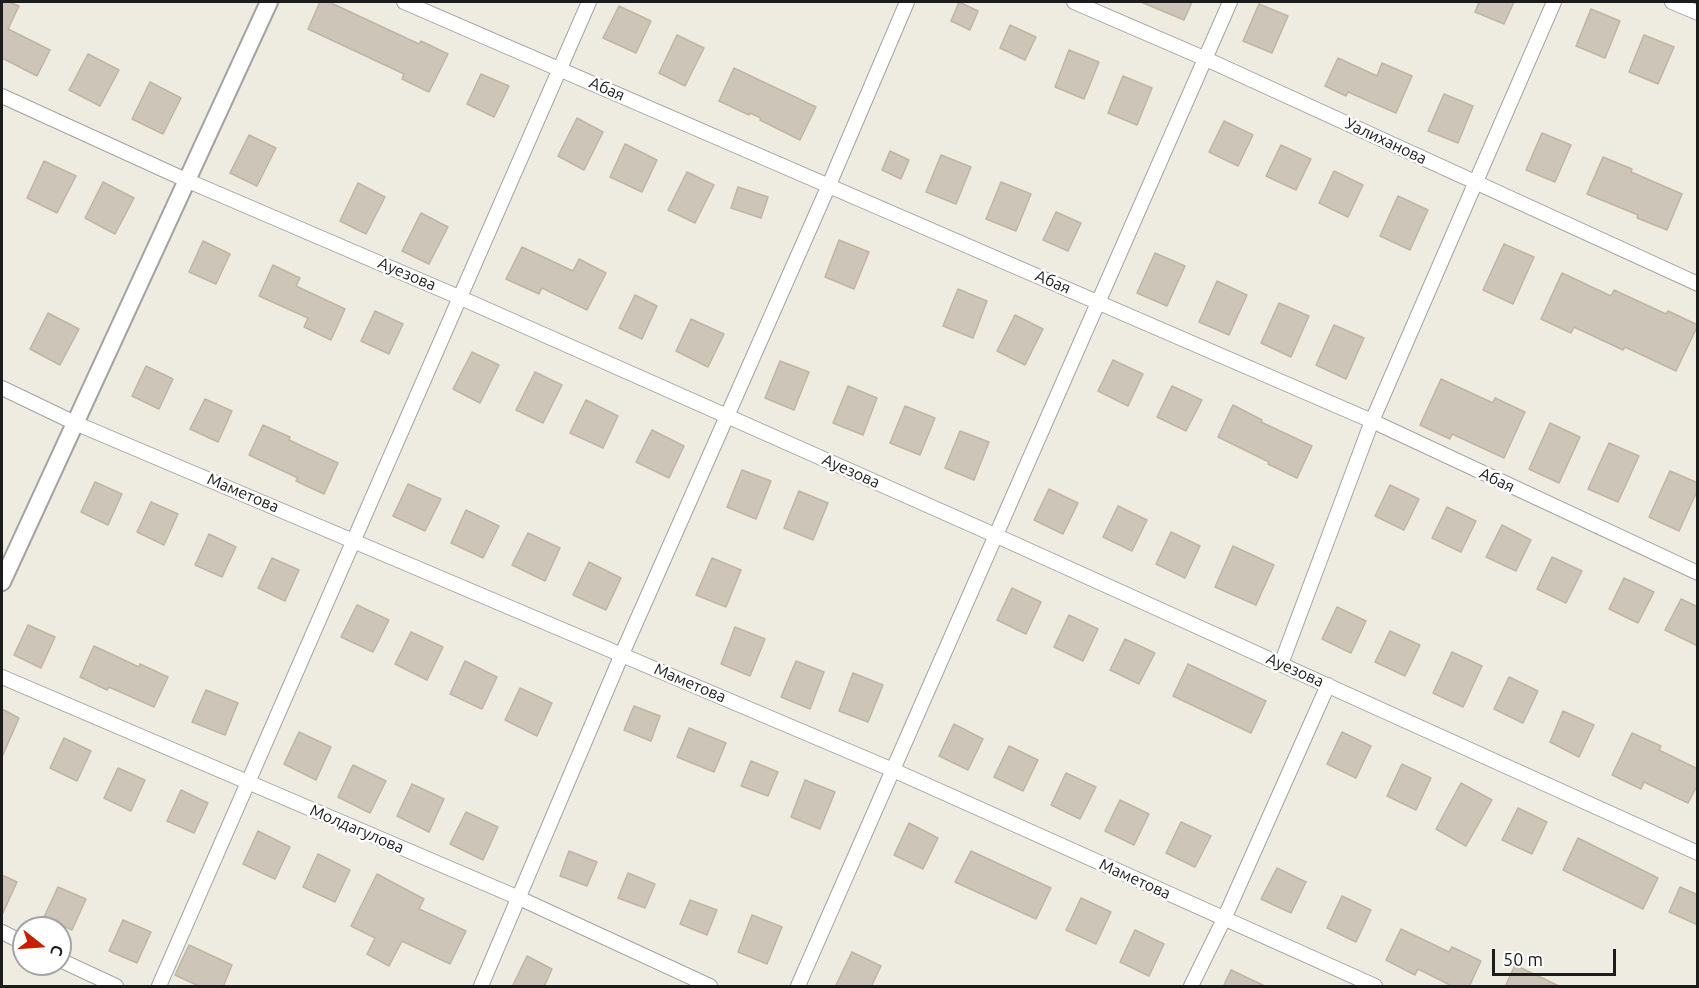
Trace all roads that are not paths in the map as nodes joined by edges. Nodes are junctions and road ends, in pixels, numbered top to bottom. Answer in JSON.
{"nodes":[{"id":1,"x":269,"y":2,"type":"edge"},
{"id":2,"x":404,"y":2,"type":"edge"},
{"id":3,"x":589,"y":2,"type":"edge"},
{"id":4,"x":907,"y":2,"type":"edge"},
{"id":5,"x":1074,"y":2,"type":"edge"},
{"id":6,"x":1230,"y":2,"type":"edge"},
{"id":7,"x":1554,"y":2,"type":"edge"},
{"id":8,"x":1672,"y":2,"type":"edge"},
{"id":9,"x":1698,"y":13,"type":"edge"},
{"id":10,"x":1206,"y":58,"type":"junction"},
{"id":11,"x":560,"y":69,"type":"junction"},
{"id":12,"x":2,"y":96,"type":"edge"},
{"id":13,"x":186,"y":180,"type":"junction"},
{"id":14,"x":1477,"y":183,"type":"junction"},
{"id":15,"x":829,"y":185,"type":"junction"},
{"id":16,"x":1698,"y":284,"type":"edge"},
{"id":17,"x":461,"y":298,"type":"junction"},
{"id":18,"x":1100,"y":302,"type":"junction"},
{"id":19,"x":2,"y":388,"type":"edge"},
{"id":20,"x":727,"y":416,"type":"junction"},
{"id":21,"x":1372,"y":422,"type":"junction"},
{"id":22,"x":75,"y":423,"type":"junction"},
{"id":23,"x":997,"y":536,"type":"junction"},
{"id":24,"x":355,"y":540,"type":"junction"},
{"id":25,"x":1698,"y":573,"type":"edge"},
{"id":26,"x":2,"y":582,"type":"edge"},
{"id":27,"x":622,"y":654,"type":"junction"},
{"id":28,"x":1281,"y":664,"type":"junction"},
{"id":29,"x":2,"y":677,"type":"edge"},
{"id":30,"x":1328,"y":685,"type":"junction"},
{"id":31,"x":893,"y":770,"type":"junction"},
{"id":32,"x":249,"y":783,"type":"junction"},
{"id":33,"x":1698,"y":854,"type":"edge"},
{"id":34,"x":519,"y":898,"type":"junction"},
{"id":35,"x":1224,"y":919,"type":"junction"},
{"id":36,"x":72,"y":966,"type":"edge"},
{"id":37,"x":116,"y":987,"type":"edge"},
{"id":38,"x":159,"y":987,"type":"edge"},
{"id":39,"x":481,"y":987,"type":"edge"},
{"id":40,"x":710,"y":987,"type":"edge"},
{"id":41,"x":798,"y":987,"type":"edge"},
{"id":42,"x":1191,"y":987,"type":"edge"},
{"id":43,"x":1375,"y":987,"type":"edge"}],
"edges":[{"from":1,"to":13,"type":"street"},
{"from":2,"to":11,"type":"street","name":"Абая"},
{"from":3,"to":11,"type":"street"},
{"from":4,"to":15,"type":"street"},
{"from":5,"to":10,"type":"street","name":"Уалиханова"},
{"from":6,"to":10,"type":"street"},
{"from":7,"to":14,"type":"street"},
{"from":8,"to":9,"type":"street"},
{"from":10,"to":14,"type":"street","name":"Уалиханова"},
{"from":10,"to":18,"type":"street"},
{"from":11,"to":15,"type":"street","name":"Абая"},
{"from":11,"to":17,"type":"street"},
{"from":12,"to":13,"type":"street","name":"Ауезова"},
{"from":13,"to":17,"type":"street","name":"Ауезова"},
{"from":13,"to":22,"type":"street"},
{"from":14,"to":16,"type":"street","name":"Уалиханова"},
{"from":14,"to":21,"type":"street"},
{"from":15,"to":18,"type":"street","name":"Абая"},
{"from":15,"to":20,"type":"street"},
{"from":17,"to":20,"type":"street","name":"Ауезова"},
{"from":17,"to":24,"type":"street"},
{"from":18,"to":21,"type":"street","name":"Абая"},
{"from":18,"to":23,"type":"street"},
{"from":19,"to":22,"type":"street","name":"Маметова"},
{"from":20,"to":23,"type":"street","name":"Ауезова"},
{"from":20,"to":27,"type":"street"},
{"from":21,"to":25,"type":"street","name":"Абая"},
{"from":21,"to":28,"type":"street"},
{"from":22,"to":24,"type":"street","name":"Маметова"},
{"from":22,"to":26,"type":"street"},
{"from":23,"to":28,"type":"street","name":"Ауезова"},
{"from":23,"to":31,"type":"street"},
{"from":24,"to":27,"type":"street","name":"Маметова"},
{"from":24,"to":32,"type":"street"},
{"from":27,"to":31,"type":"street","name":"Маметова"},
{"from":27,"to":34,"type":"street"},
{"from":28,"to":30,"type":"street","name":"Ауезова"},
{"from":29,"to":32,"type":"street","name":"Молдагулова"},
{"from":30,"to":33,"type":"street","name":"Ауезова"},
{"from":30,"to":35,"type":"street"},
{"from":31,"to":35,"type":"street","name":"Маметова"},
{"from":31,"to":41,"type":"street"},
{"from":32,"to":34,"type":"street","name":"Молдагулова"},
{"from":32,"to":38,"type":"street"},
{"from":34,"to":39,"type":"street"},
{"from":34,"to":40,"type":"street","name":"Молдагулова"},
{"from":35,"to":42,"type":"street"},
{"from":35,"to":43,"type":"street","name":"Маметова"},
{"from":36,"to":37,"type":"street"}]}
